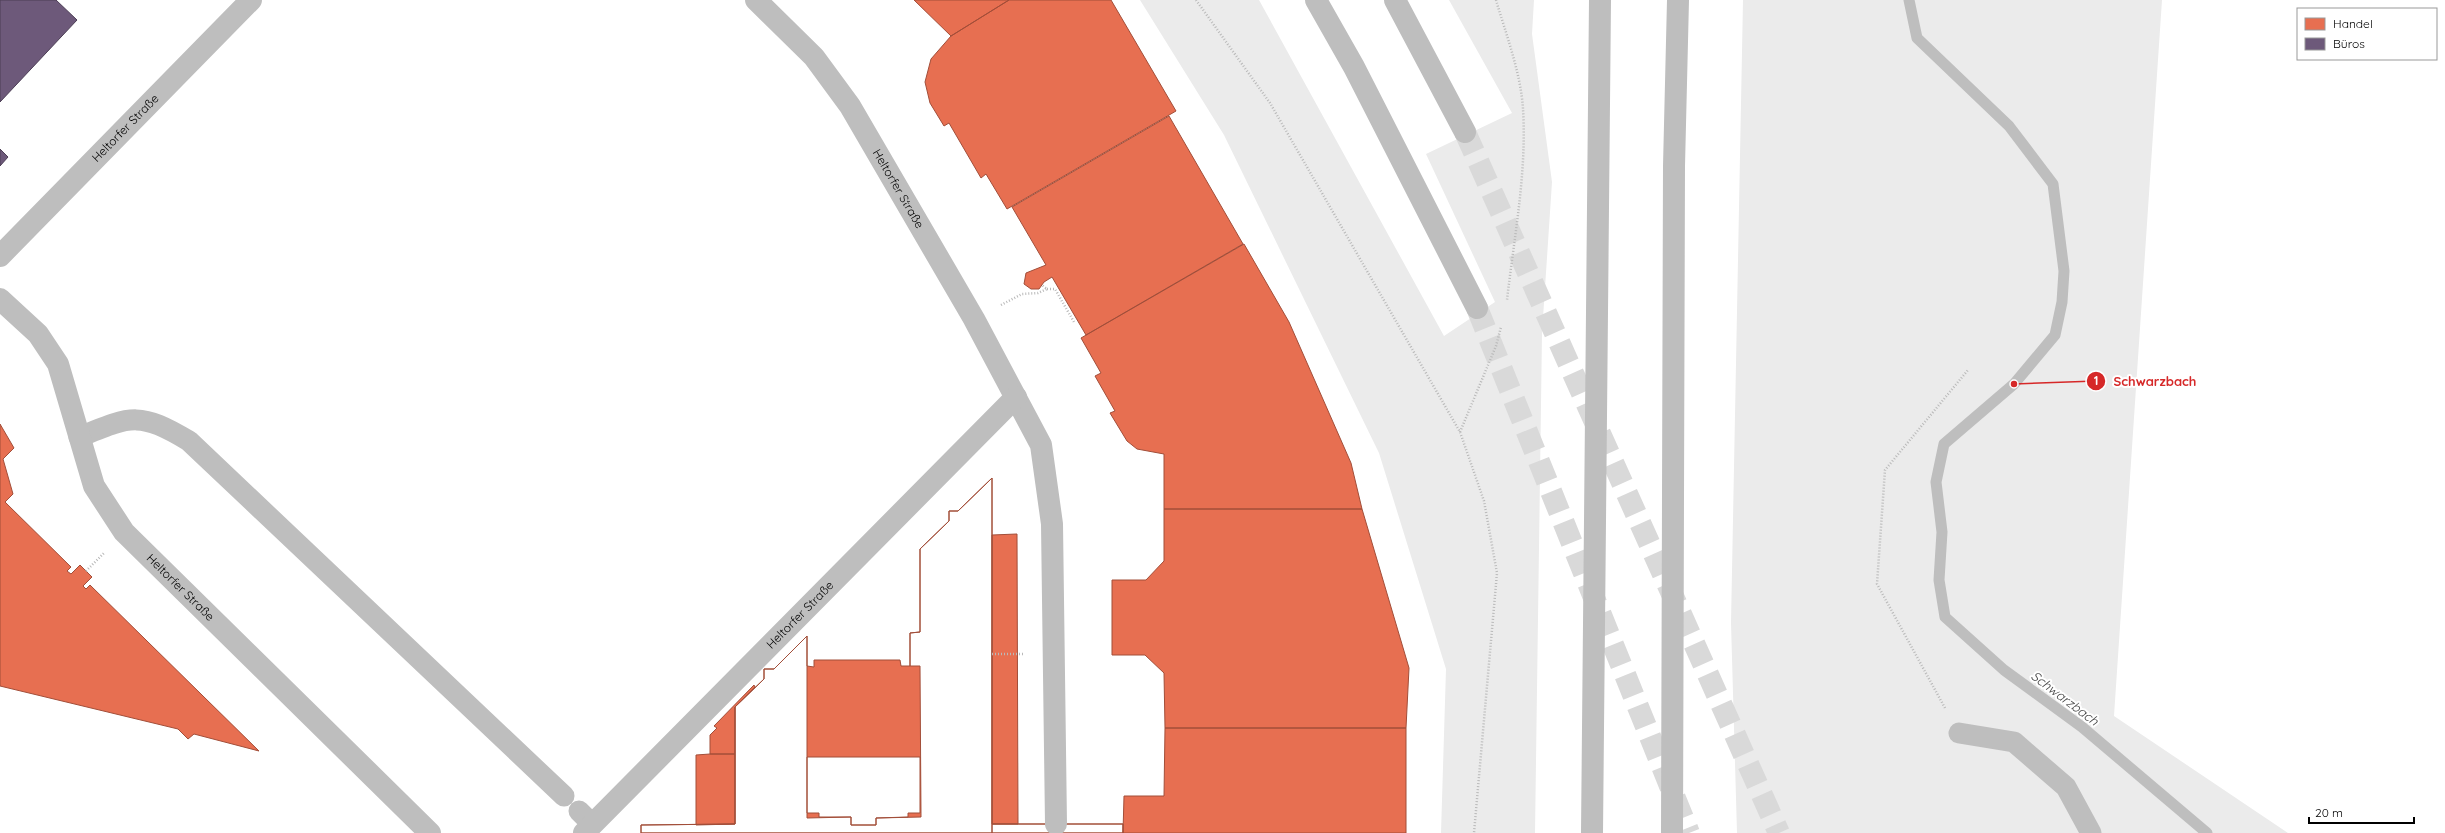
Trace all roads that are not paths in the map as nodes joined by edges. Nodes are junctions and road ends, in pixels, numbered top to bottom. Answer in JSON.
{"nodes":[{"id":1,"x":251,"y":0,"type":"edge"},
{"id":2,"x":756,"y":0,"type":"edge"},
{"id":3,"x":1316,"y":0,"type":"edge"},
{"id":4,"x":1395,"y":0,"type":"edge"},
{"id":5,"x":1600,"y":0,"type":"edge"},
{"id":6,"x":1678,"y":0,"type":"edge"},
{"id":7,"x":1465,"y":132,"type":"tunnel mouth"},
{"id":8,"x":0,"y":256,"type":"edge"},
{"id":9,"x":0,"y":299,"type":"edge"},
{"id":10,"x":1477,"y":308,"type":"tunnel mouth"},
{"id":11,"x":1016,"y":397,"type":"junction"},
{"id":12,"x":79,"y":437,"type":"junction"},
{"id":13,"x":1959,"y":733,"type":"road end"},
{"id":14,"x":564,"y":796,"type":"dead end"},
{"id":15,"x":585,"y":822,"type":"edge"},
{"id":16,"x":1056,"y":824,"type":"dead end"},
{"id":17,"x":430,"y":833,"type":"edge"},
{"id":18,"x":1592,"y":833,"type":"edge"},
{"id":19,"x":1672,"y":833,"type":"edge"},
{"id":20,"x":2091,"y":833,"type":"edge"}],
"edges":[{"from":1,"to":8,"type":"main road","name":"Heltorfer Straße"},
{"from":2,"to":11,"type":"main road","name":"Heltorfer Straße"},
{"from":3,"to":10,"type":"main road"},
{"from":4,"to":7,"type":"main road"},
{"from":5,"to":18,"type":"main road"},
{"from":6,"to":19,"type":"main road"},
{"from":9,"to":12,"type":"main road","name":"Heltorfer Straße"},
{"from":11,"to":15,"type":"main road","name":"Heltorfer Straße"},
{"from":11,"to":16,"type":"main road","name":"Heltorfer Straße"},
{"from":12,"to":14,"type":"lane"},
{"from":12,"to":17,"type":"main road","name":"Heltorfer Straße"},
{"from":13,"to":20,"type":"lane"}]}
